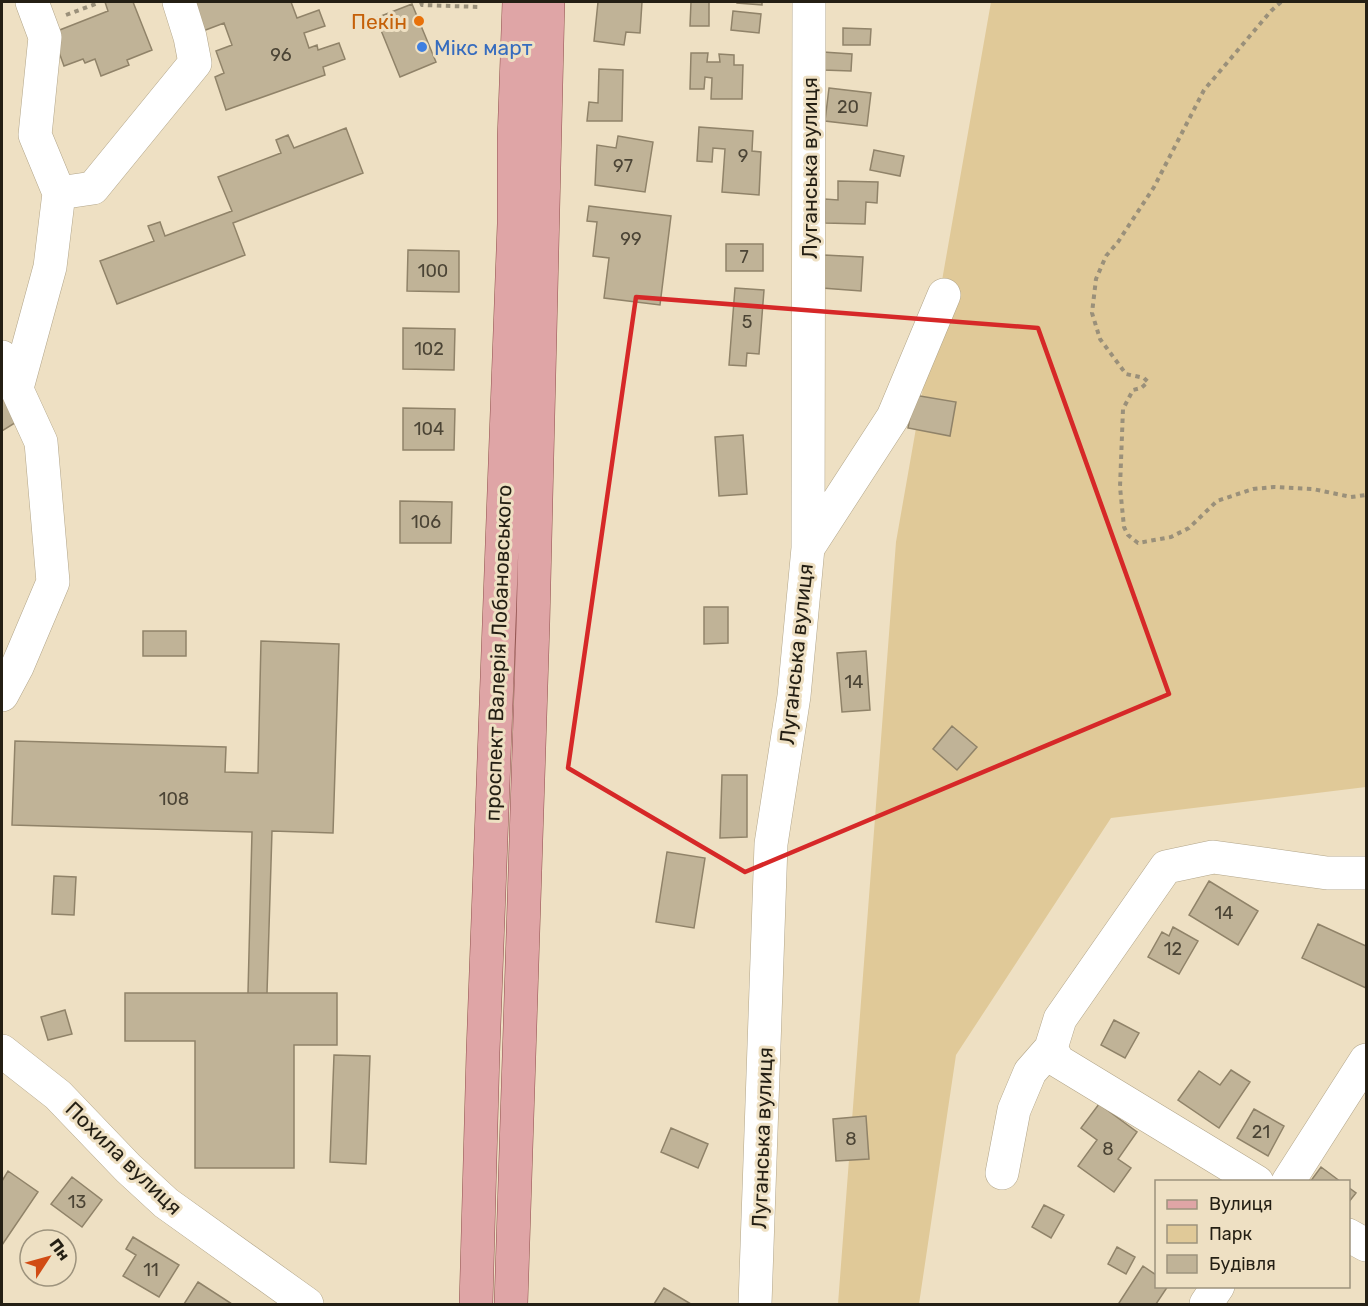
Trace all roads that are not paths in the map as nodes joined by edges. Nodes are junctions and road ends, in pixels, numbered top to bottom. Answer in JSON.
{"nodes":[{"id":1,"x":32,"y":2,"type":"edge"},
{"id":2,"x":179,"y":2,"type":"edge"},
{"id":3,"x":519,"y":2,"type":"edge"},
{"id":4,"x":548,"y":2,"type":"edge"},
{"id":5,"x":809,"y":2,"type":"edge"},
{"id":6,"x":59,"y":193,"type":"junction"},
{"id":7,"x":944,"y":295,"type":"dead end"},
{"id":8,"x":2,"y":357,"type":"edge"},
{"id":9,"x":17,"y":388,"type":"junction"},
{"id":10,"x":808,"y":548,"type":"junction"},
{"id":11,"x":2,"y":695,"type":"edge"},
{"id":12,"x":1366,"y":873,"type":"edge"},
{"id":13,"x":1051,"y":1048,"type":"junction"},
{"id":14,"x":2,"y":1051,"type":"edge"},
{"id":15,"x":1366,"y":1060,"type":"edge"},
{"id":16,"x":1002,"y":1173,"type":"dead end"},
{"id":17,"x":1254,"y":1180,"type":"edge"},
{"id":18,"x":1289,"y":1180,"type":"edge"},
{"id":19,"x":1350,"y":1236,"type":"edge"},
{"id":20,"x":1366,"y":1245,"type":"edge"},
{"id":21,"x":1217,"y":1288,"type":"edge"},
{"id":22,"x":307,"y":1305,"type":"edge"},
{"id":23,"x":476,"y":1305,"type":"edge"},
{"id":24,"x":511,"y":1305,"type":"edge"},
{"id":25,"x":755,"y":1305,"type":"edge"},
{"id":26,"x":1206,"y":1305,"type":"edge"}],
"edges":[{"from":1,"to":6,"type":"street"},
{"from":2,"to":6,"type":"street"},
{"from":3,"to":23,"type":"main road","name":"проспект Валерія Лобановського"},
{"from":4,"to":24,"type":"main road","name":"проспект Валерія Лобановського"},
{"from":5,"to":10,"type":"street","name":"Луганська вулиця"},
{"from":6,"to":9,"type":"street"},
{"from":7,"to":10,"type":"street"},
{"from":8,"to":9,"type":"street"},
{"from":9,"to":11,"type":"street"},
{"from":10,"to":25,"type":"street","name":"Луганська вулиця"},
{"from":12,"to":13,"type":"street"},
{"from":13,"to":16,"type":"street"},
{"from":13,"to":17,"type":"street"},
{"from":14,"to":22,"type":"street","name":"Похила вулиця"},
{"from":15,"to":18,"type":"street"},
{"from":19,"to":20,"type":"street"},
{"from":21,"to":26,"type":"street"}]}
